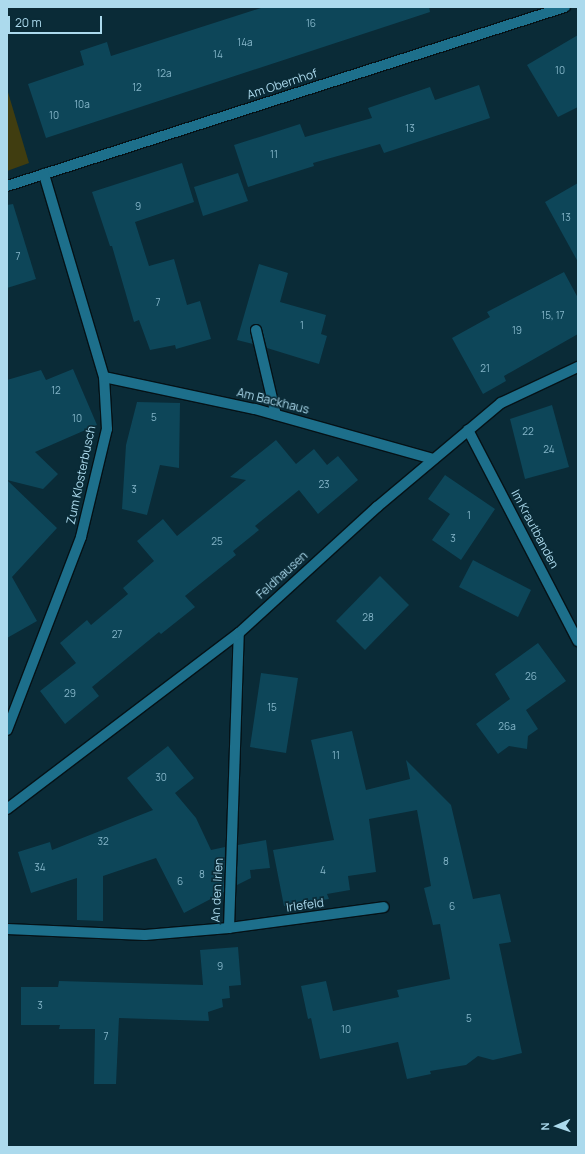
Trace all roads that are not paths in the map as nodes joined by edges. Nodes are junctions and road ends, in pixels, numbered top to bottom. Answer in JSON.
{"nodes":[{"id":1,"x":565,"y":7,"type":"edge"},
{"id":2,"x":44,"y":174,"type":"junction"},
{"id":3,"x":7,"y":186,"type":"edge"},
{"id":4,"x":256,"y":330,"type":"dead end"},
{"id":5,"x":578,"y":367,"type":"edge"},
{"id":6,"x":104,"y":377,"type":"junction"},
{"id":7,"x":276,"y":415,"type":"junction"},
{"id":8,"x":468,"y":430,"type":"junction"},
{"id":9,"x":434,"y":459,"type":"junction"},
{"id":10,"x":238,"y":633,"type":"junction"},
{"id":11,"x":578,"y":641,"type":"edge"},
{"id":12,"x":7,"y":730,"type":"edge"},
{"id":13,"x":7,"y":809,"type":"edge"},
{"id":14,"x":384,"y":907,"type":"dead end"},
{"id":15,"x":229,"y":928,"type":"junction"},
{"id":16,"x":7,"y":929,"type":"edge"}],
"edges":[{"from":1,"to":2,"type":"street","name":"Am Obernhof"},
{"from":2,"to":3,"type":"street","name":"Am Obernhof"},
{"from":2,"to":6,"type":"street","name":"Zum Klosterbusch"},
{"from":4,"to":7,"type":"street"},
{"from":5,"to":8,"type":"street","name":"Feldhausen"},
{"from":6,"to":7,"type":"street","name":"Am Backhaus"},
{"from":6,"to":12,"type":"street","name":"Zum Klosterbusch"},
{"from":7,"to":9,"type":"street","name":"Am Backhaus"},
{"from":8,"to":9,"type":"street","name":"Feldhausen"},
{"from":8,"to":11,"type":"street","name":"Im Krautbanden"},
{"from":9,"to":10,"type":"street","name":"Feldhausen"},
{"from":10,"to":13,"type":"street","name":"Feldhausen"},
{"from":10,"to":15,"type":"street","name":"An den Irlen"},
{"from":14,"to":15,"type":"street","name":"Irlefeld"},
{"from":15,"to":16,"type":"street","name":"An den Irlen"}]}
